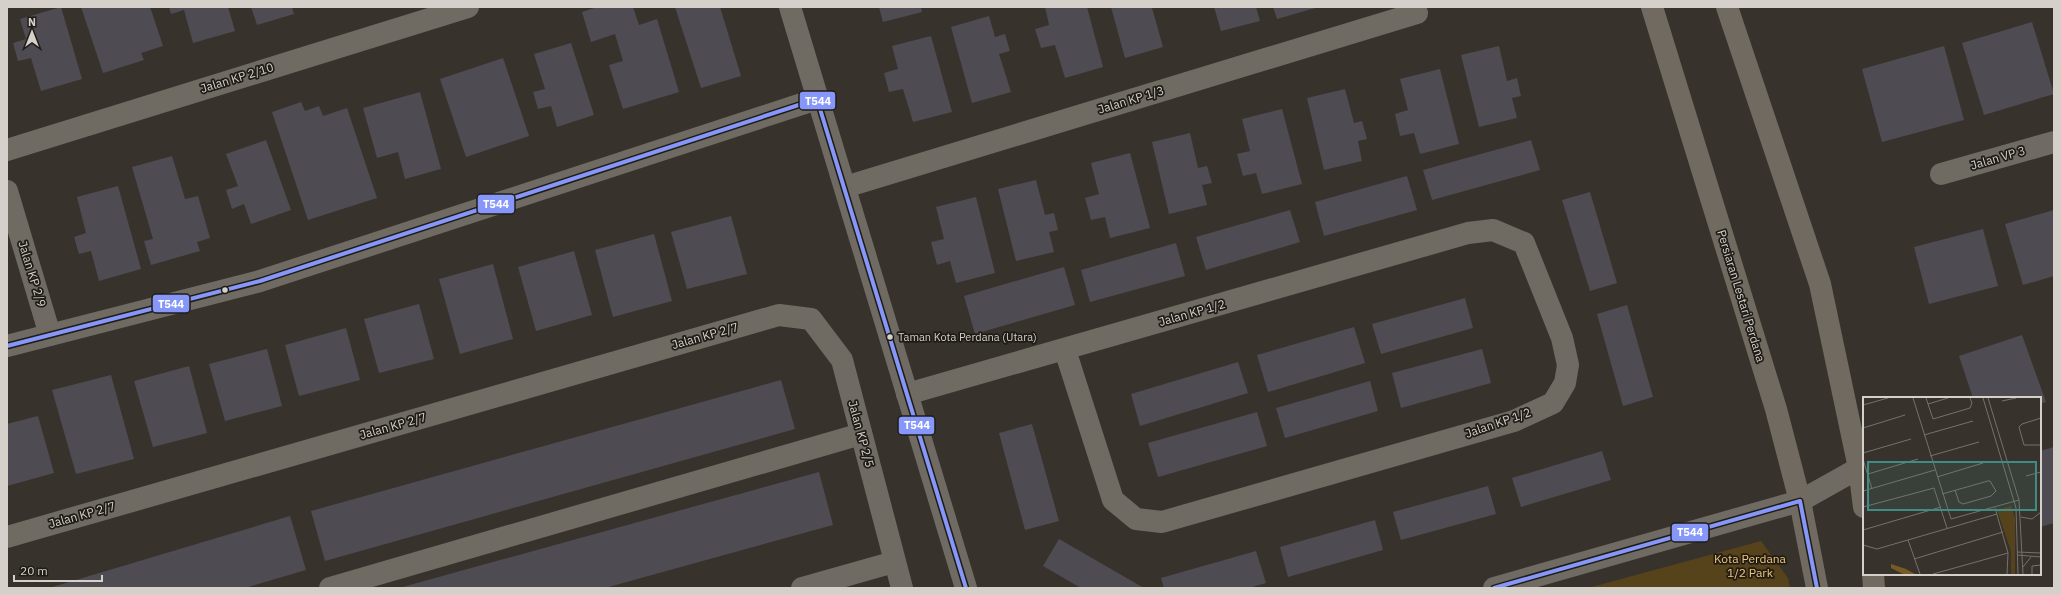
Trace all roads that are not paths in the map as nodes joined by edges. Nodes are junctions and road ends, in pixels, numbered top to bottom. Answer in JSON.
{"nodes":[{"id":1,"x":468,"y":7,"type":"edge"},
{"id":2,"x":790,"y":7,"type":"edge"},
{"id":3,"x":1652,"y":7,"type":"edge"},
{"id":4,"x":1727,"y":7,"type":"edge"},
{"id":5,"x":1417,"y":13,"type":"dead end"},
{"id":6,"x":817,"y":99,"type":"junction"},
{"id":7,"x":2054,"y":142,"type":"edge"},
{"id":8,"x":7,"y":150,"type":"edge"},
{"id":9,"x":1941,"y":174,"type":"dead end"},
{"id":10,"x":845,"y":187,"type":"junction"},
{"id":11,"x":7,"y":191,"type":"edge"},
{"id":12,"x":779,"y":315,"type":"joint"},
{"id":13,"x":50,"y":335,"type":"junction"},
{"id":14,"x":7,"y":346,"type":"edge"},
{"id":15,"x":1065,"y":350,"type":"junction"},
{"id":16,"x":907,"y":394,"type":"junction"},
{"id":17,"x":861,"y":434,"type":"junction"},
{"id":18,"x":1859,"y":468,"type":"junction"},
{"id":19,"x":1863,"y":498,"type":"edge"},
{"id":20,"x":1800,"y":501,"type":"junction"},
{"id":21,"x":7,"y":537,"type":"edge"},
{"id":22,"x":894,"y":562,"type":"junction"},
{"id":23,"x":1873,"y":575,"type":"edge"},
{"id":24,"x":1557,"y":580,"type":"edge"},
{"id":25,"x":330,"y":588,"type":"edge"},
{"id":26,"x":802,"y":588,"type":"edge"},
{"id":27,"x":902,"y":588,"type":"edge"},
{"id":28,"x":966,"y":588,"type":"edge"},
{"id":29,"x":1494,"y":588,"type":"edge"},
{"id":30,"x":1817,"y":588,"type":"edge"},
{"id":31,"x":1874,"y":588,"type":"edge"}],
"edges":[{"from":1,"to":8,"type":"street","name":"Jalan KP 2/10"},
{"from":2,"to":6,"type":"street"},
{"from":3,"to":20,"type":"main road","name":"Persiaran Lestari Perdana"},
{"from":4,"to":18,"type":"main road"},
{"from":5,"to":10,"type":"street","name":"Jalan KP 1/3"},
{"from":6,"to":10,"type":"street"},
{"from":6,"to":13,"type":"street"},
{"from":7,"to":9,"type":"street","name":"Jalan VP 3"},
{"from":10,"to":16,"type":"street"},
{"from":11,"to":13,"type":"street","name":"Jalan KP 2/9"},
{"from":12,"to":17,"type":"street","name":"Jalan KP 2/5"},
{"from":12,"to":21,"type":"street","name":"Jalan KP 2/7"},
{"from":13,"to":14,"type":"street"},
{"from":15,"to":15,"type":"street","name":"Jalan KP 1/2"},
{"from":15,"to":16,"type":"street","name":"Jalan KP 1/2"},
{"from":16,"to":28,"type":"street"},
{"from":17,"to":22,"type":"street","name":"Jalan KP 2/5"},
{"from":17,"to":25,"type":"street"},
{"from":18,"to":19,"type":"main road"},
{"from":18,"to":20,"type":"street"},
{"from":20,"to":24,"type":"street"},
{"from":20,"to":30,"type":"main road","name":"Persiaran Lestari Perdana"},
{"from":22,"to":26,"type":"street"},
{"from":22,"to":27,"type":"street","name":"Jalan KP 2/5"},
{"from":23,"to":31,"type":"main road"},
{"from":24,"to":29,"type":"street"}]}
